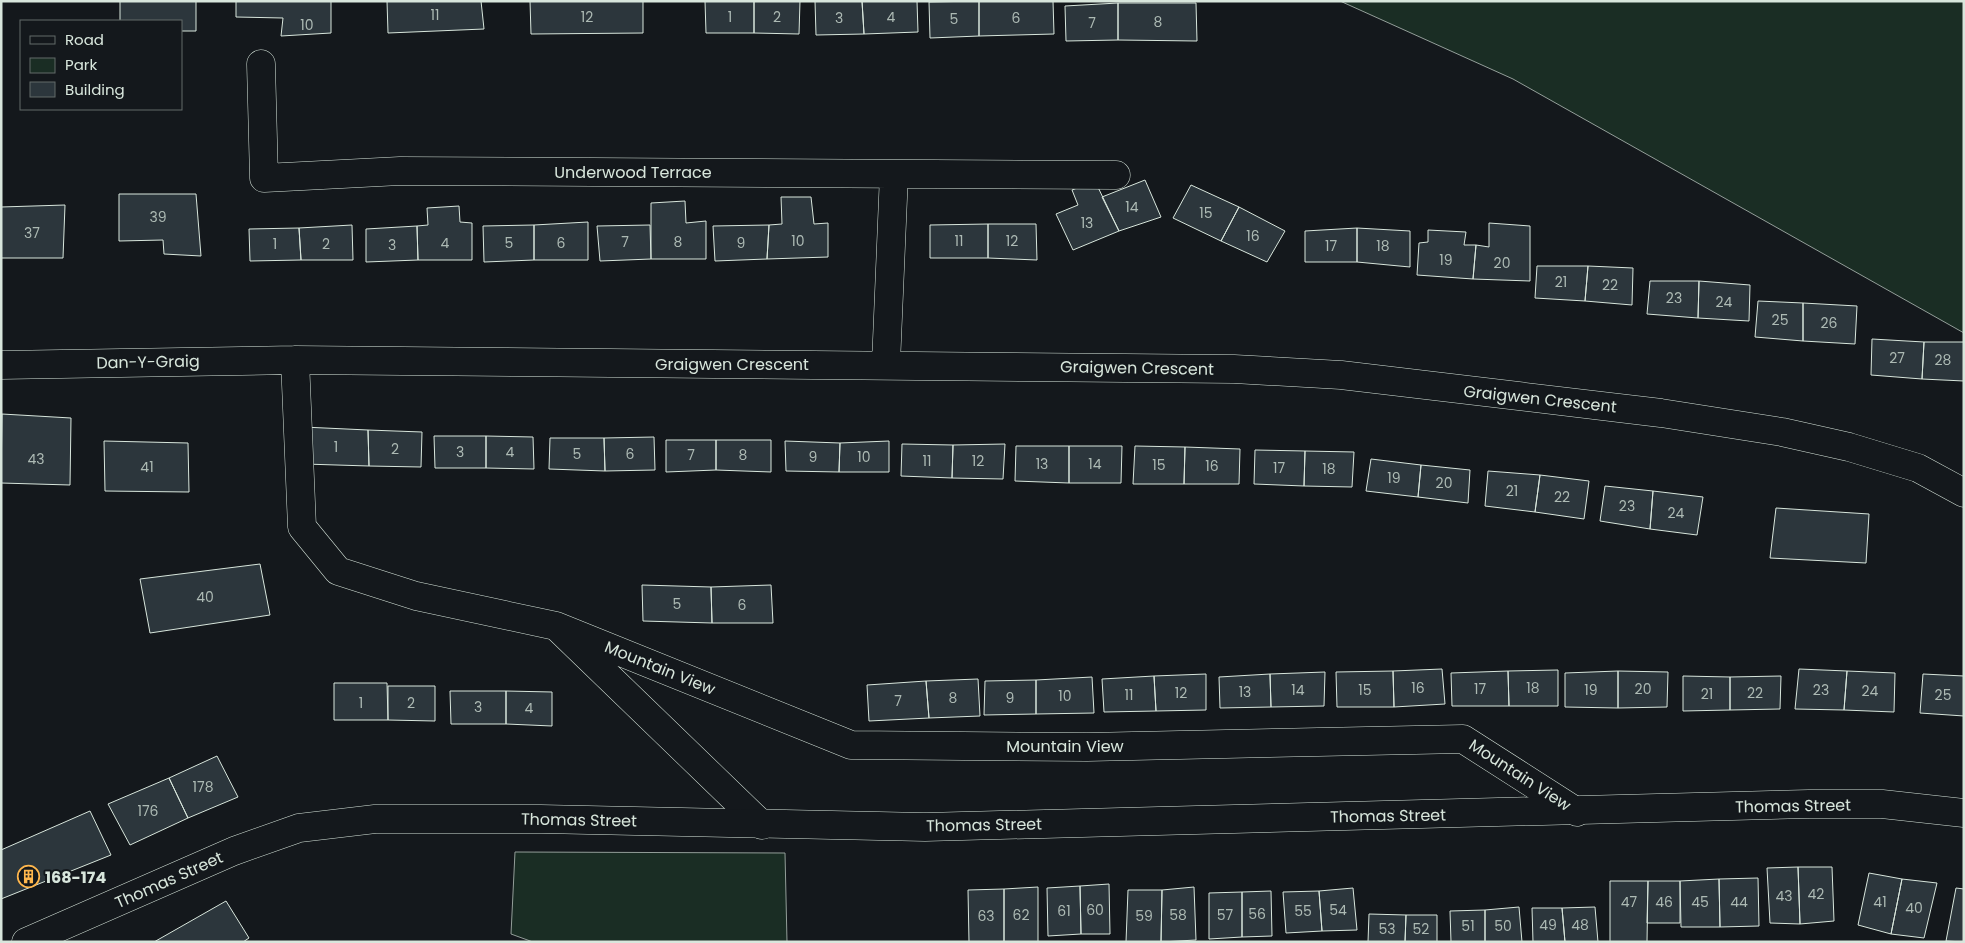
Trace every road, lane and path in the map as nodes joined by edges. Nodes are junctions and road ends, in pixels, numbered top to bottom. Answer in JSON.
{"nodes":[{"id":1,"x":260,"y":64,"type":"dead end"},
{"id":2,"x":894,"y":174,"type":"junction"},
{"id":3,"x":1116,"y":175,"type":"dead end"},
{"id":4,"x":295,"y":360,"type":"junction"},
{"id":5,"x":886,"y":364,"type":"junction"},
{"id":6,"x":1,"y":365,"type":"edge"},
{"id":7,"x":1964,"y":493,"type":"edge"},
{"id":8,"x":556,"y":626,"type":"junction"},
{"id":9,"x":1577,"y":812,"type":"junction"},
{"id":10,"x":1964,"y":813,"type":"edge"},
{"id":11,"x":762,"y":825,"type":"junction"},
{"id":12,"x":26,"y":942,"type":"edge"}],
"edges":[{"from":1,"to":2,"type":"street","name":"Underwood Terrace"},
{"from":2,"to":3,"type":"street","name":"Underwood Terrace"},
{"from":2,"to":5,"type":"street"},
{"from":4,"to":5,"type":"street","name":"Graigwen Crescent"},
{"from":4,"to":6,"type":"street","name":"Dan-Y-Graig"},
{"from":4,"to":8,"type":"street","name":"Mountain View"},
{"from":5,"to":7,"type":"street","name":"Graigwen Crescent"},
{"from":8,"to":9,"type":"street","name":"Mountain View"},
{"from":8,"to":11,"type":"street"},
{"from":9,"to":10,"type":"street","name":"Thomas Street"},
{"from":9,"to":11,"type":"street","name":"Thomas Street"},
{"from":11,"to":12,"type":"street","name":"Thomas Street"}]}
